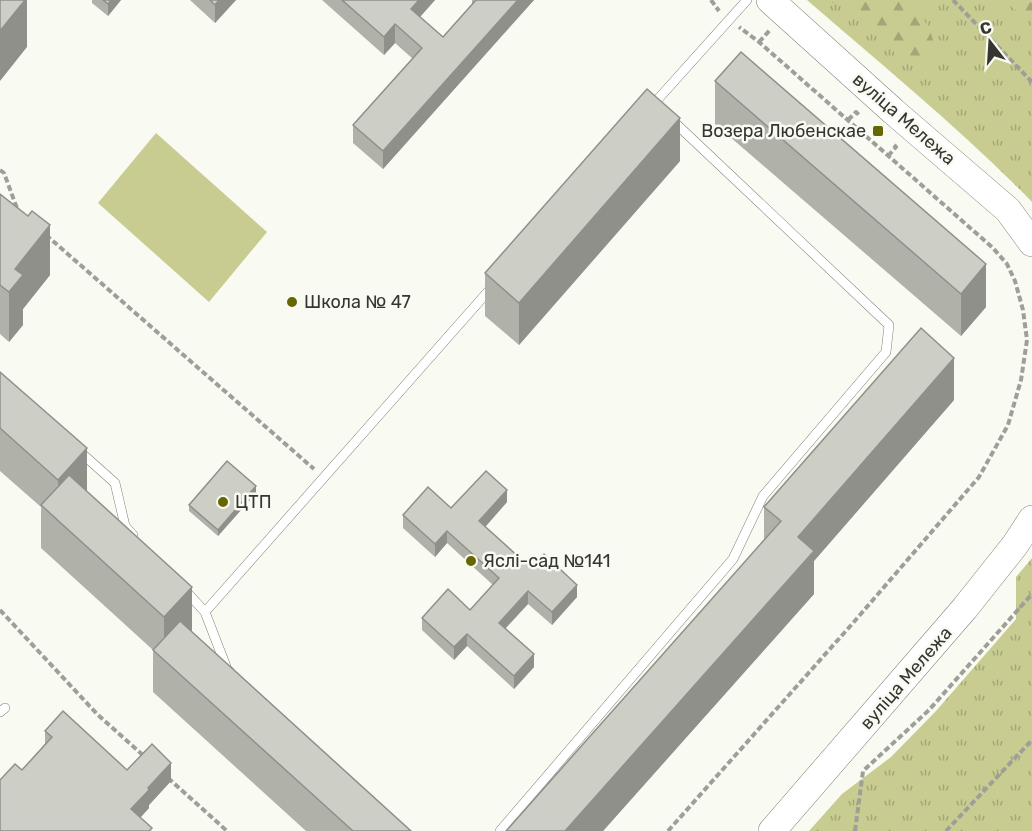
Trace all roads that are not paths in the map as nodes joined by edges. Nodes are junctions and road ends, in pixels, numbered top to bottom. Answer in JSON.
{"nodes":[{"id":1,"x":747,"y":0,"type":"edge"},
{"id":2,"x":772,"y":13,"type":"edge"},
{"id":3,"x":654,"y":103,"type":"junction"},
{"id":4,"x":646,"y":112,"type":"edge"},
{"id":5,"x":1032,"y":243,"type":"edge"},
{"id":6,"x":497,"y":281,"type":"edge"},
{"id":7,"x":71,"y":443,"type":"edge"},
{"id":8,"x":1032,"y":519,"type":"edge"},
{"id":9,"x":141,"y":543,"type":"edge"},
{"id":10,"x":181,"y":586,"type":"edge"},
{"id":11,"x":206,"y":612,"type":"junction"},
{"id":12,"x":236,"y":677,"type":"edge"},
{"id":13,"x":500,"y":831,"type":"edge"},
{"id":14,"x":772,"y":831,"type":"edge"}],
"edges":[{"from":1,"to":3,"type":"lane"},
{"from":2,"to":5,"type":"main road","name":"вуліца Мележа"},
{"from":3,"to":4,"type":"lane"},
{"from":3,"to":13,"type":"lane"},
{"from":6,"to":11,"type":"lane"},
{"from":7,"to":9,"type":"lane"},
{"from":8,"to":14,"type":"main road","name":"вуліца Мележа"},
{"from":10,"to":11,"type":"lane"},
{"from":11,"to":12,"type":"lane"}]}
